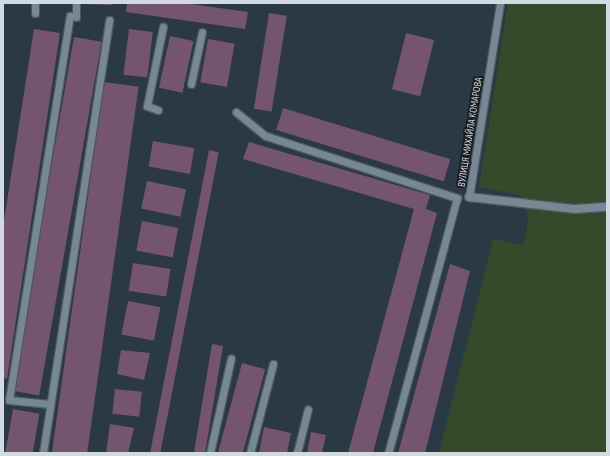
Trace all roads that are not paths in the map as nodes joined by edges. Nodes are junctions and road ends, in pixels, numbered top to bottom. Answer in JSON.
{"nodes":[{"id":1,"x":35,"y":3,"type":"edge"},
{"id":2,"x":76,"y":3,"type":"edge"},
{"id":3,"x":500,"y":3,"type":"edge"},
{"id":4,"x":35,"y":13,"type":"dead end"},
{"id":5,"x":110,"y":20,"type":"dead end"},
{"id":6,"x":162,"y":27,"type":"dead end"},
{"id":7,"x":202,"y":32,"type":"dead end"},
{"id":8,"x":191,"y":84,"type":"dead end"},
{"id":9,"x":158,"y":110,"type":"dead end"},
{"id":10,"x":236,"y":112,"type":"dead end"},
{"id":11,"x":469,"y":197,"type":"joint"},
{"id":12,"x":607,"y":207,"type":"edge"},
{"id":13,"x":231,"y":358,"type":"dead end"},
{"id":14,"x":273,"y":364,"type":"dead end"},
{"id":15,"x":6,"y":400,"type":"edge"},
{"id":16,"x":50,"y":404,"type":"junction"},
{"id":17,"x":308,"y":409,"type":"dead end"},
{"id":18,"x":43,"y":453,"type":"edge"},
{"id":19,"x":210,"y":453,"type":"edge"},
{"id":20,"x":250,"y":453,"type":"edge"},
{"id":21,"x":297,"y":453,"type":"edge"},
{"id":22,"x":388,"y":453,"type":"edge"}],
"edges":[{"from":1,"to":4,"type":"lane"},
{"from":2,"to":15,"type":"lane"},
{"from":3,"to":11,"type":"lane","name":"ВУЛИЦЯ МИХАЙЛА КОМАРОВА"},
{"from":5,"to":16,"type":"lane"},
{"from":6,"to":9,"type":"lane"},
{"from":7,"to":8,"type":"lane"},
{"from":10,"to":22,"type":"lane"},
{"from":11,"to":12,"type":"street","name":"ВУЛИЦЯ МИХАЙЛА КОМАРОВА"},
{"from":13,"to":19,"type":"lane"},
{"from":14,"to":20,"type":"lane"},
{"from":15,"to":16,"type":"lane"},
{"from":16,"to":18,"type":"lane"},
{"from":17,"to":21,"type":"lane"}]}
